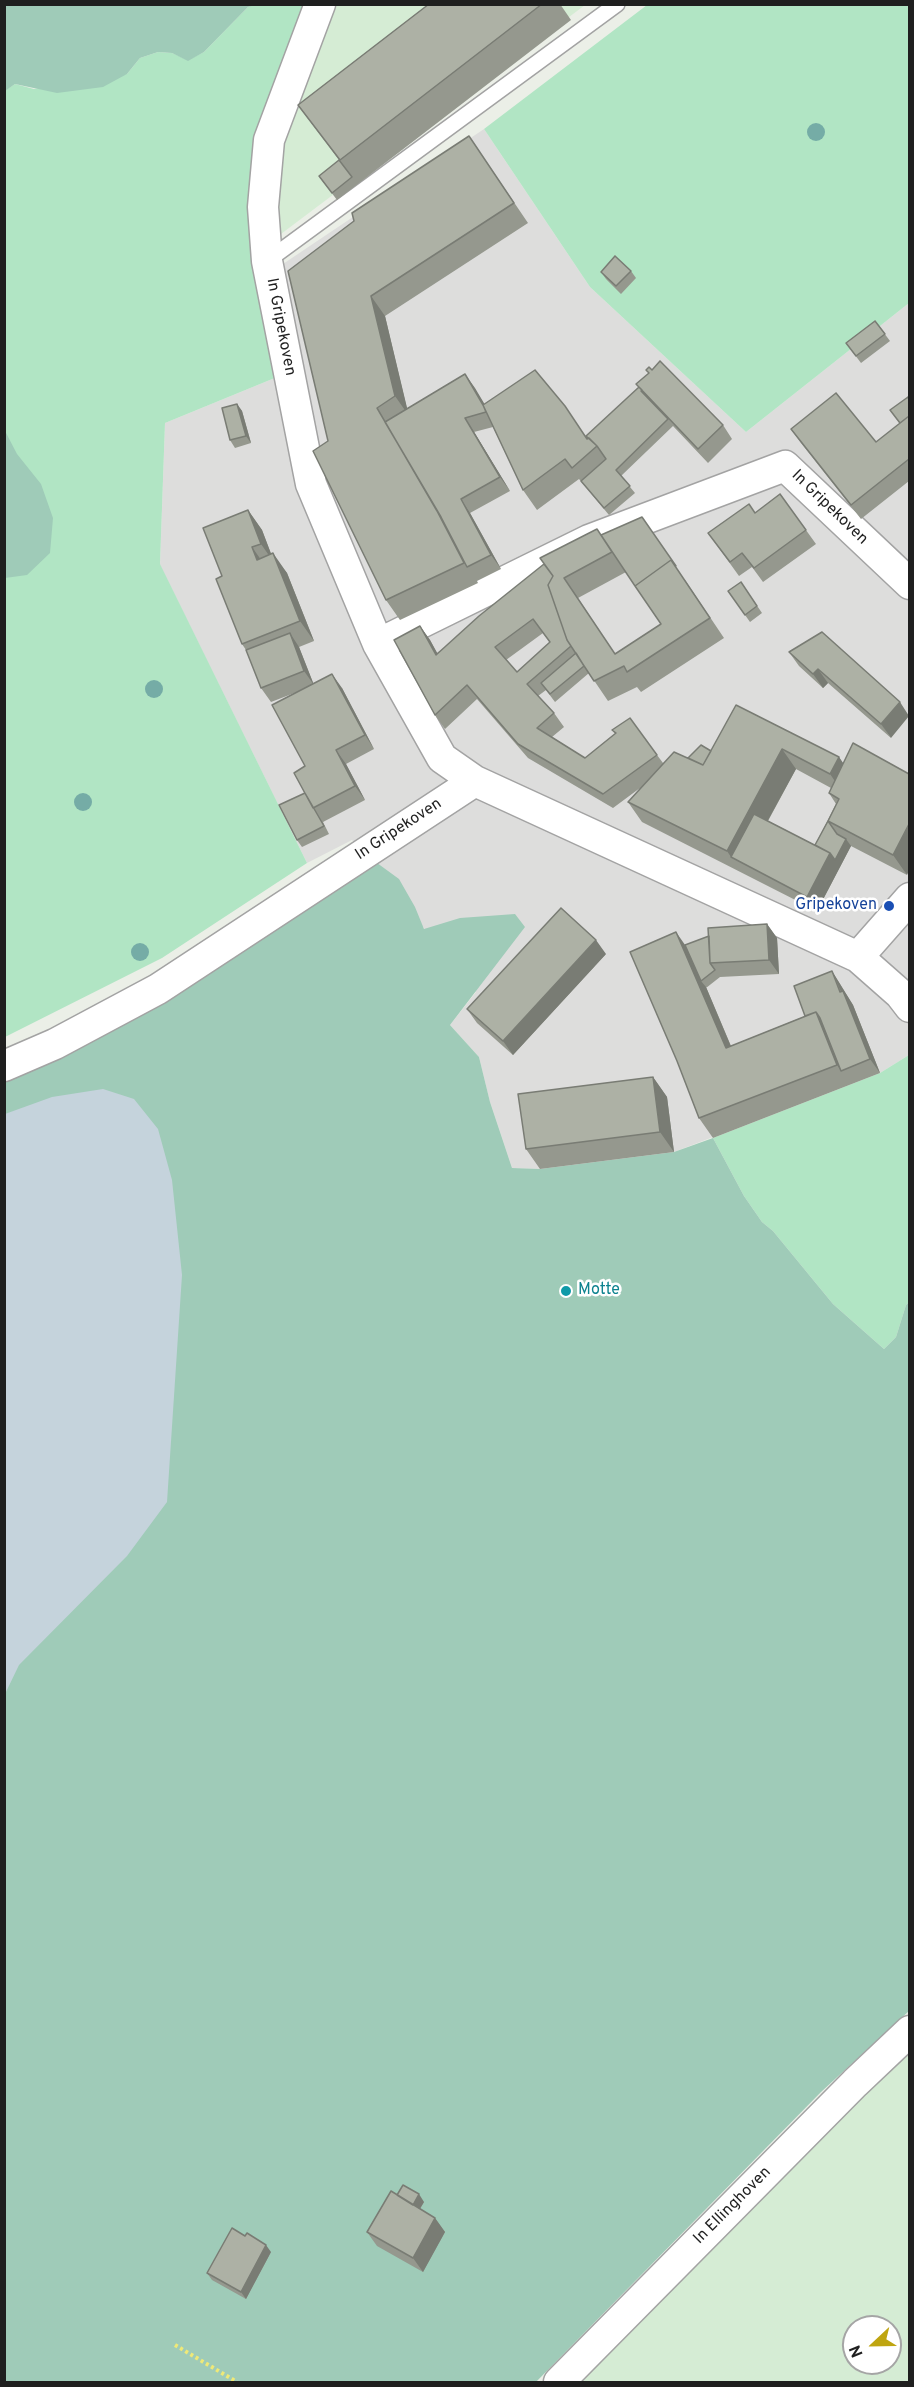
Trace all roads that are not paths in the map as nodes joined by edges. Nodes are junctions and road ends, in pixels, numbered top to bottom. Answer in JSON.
{"nodes":[{"id":1,"x":320,"y":4,"type":"edge"},
{"id":2,"x":617,"y":4,"type":"edge"},
{"id":3,"x":267,"y":261,"type":"junction"},
{"id":4,"x":909,"y":584,"type":"edge"},
{"id":5,"x":378,"y":644,"type":"junction"},
{"id":6,"x":475,"y":781,"type":"junction"},
{"id":7,"x":909,"y":898,"type":"edge"},
{"id":8,"x":858,"y":957,"type":"junction"},
{"id":9,"x":909,"y":1007,"type":"edge"},
{"id":10,"x":4,"y":1065,"type":"edge"},
{"id":11,"x":909,"y":2031,"type":"edge"},
{"id":12,"x":559,"y":2382,"type":"edge"}],
"edges":[{"from":1,"to":3,"type":"street","name":"In Gripekoven"},
{"from":2,"to":3,"type":"lane"},
{"from":3,"to":5,"type":"street","name":"In Gripekoven"},
{"from":4,"to":5,"type":"street","name":"In Gripekoven"},
{"from":5,"to":6,"type":"street","name":"In Gripekoven"},
{"from":6,"to":8,"type":"street","name":"In Gripekoven"},
{"from":6,"to":10,"type":"street","name":"In Gripekoven"},
{"from":7,"to":8,"type":"street"},
{"from":8,"to":9,"type":"street","name":"In Gripekoven"},
{"from":11,"to":12,"type":"street","name":"In Ellinghoven"}]}
